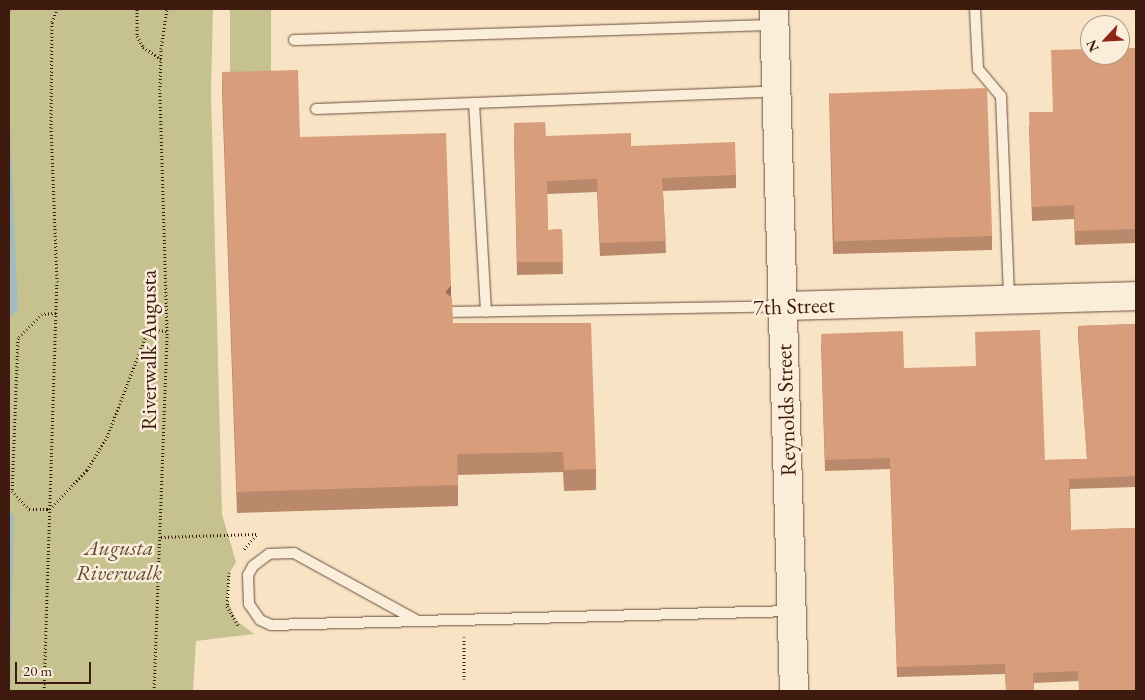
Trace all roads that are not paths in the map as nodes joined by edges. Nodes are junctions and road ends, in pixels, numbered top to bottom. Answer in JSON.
{"nodes":[{"id":1,"x":975,"y":9,"type":"edge"},
{"id":2,"x":774,"y":17,"type":"edge"},
{"id":3,"x":294,"y":40,"type":"dead end"},
{"id":4,"x":776,"y":91,"type":"junction"},
{"id":5,"x":474,"y":103,"type":"junction"},
{"id":6,"x":316,"y":109,"type":"dead end"},
{"id":7,"x":1136,"y":296,"type":"edge"},
{"id":8,"x":1009,"y":299,"type":"junction"},
{"id":9,"x":782,"y":306,"type":"junction"},
{"id":10,"x":452,"y":312,"type":"edge"},
{"id":11,"x":486,"y":312,"type":"junction"},
{"id":12,"x":792,"y":611,"type":"junction"},
{"id":13,"x":416,"y":620,"type":"junction"},
{"id":14,"x":794,"y":691,"type":"edge"}],
"edges":[{"from":1,"to":8,"type":"lane"},
{"from":2,"to":3,"type":"lane"},
{"from":2,"to":4,"type":"main road","name":"Reynolds Street"},
{"from":4,"to":5,"type":"lane"},
{"from":4,"to":9,"type":"main road","name":"Reynolds Street"},
{"from":5,"to":6,"type":"lane"},
{"from":5,"to":11,"type":"lane"},
{"from":7,"to":8,"type":"main road","name":"7th Street"},
{"from":8,"to":9,"type":"main road","name":"7th Street"},
{"from":9,"to":11,"type":"lane","name":"7th Street"},
{"from":9,"to":12,"type":"main road","name":"Reynolds Street"},
{"from":10,"to":11,"type":"lane","name":"7th Street"},
{"from":12,"to":13,"type":"lane"},
{"from":12,"to":14,"type":"main road","name":"Reynolds Street"},
{"from":13,"to":13,"type":"lane"}]}
